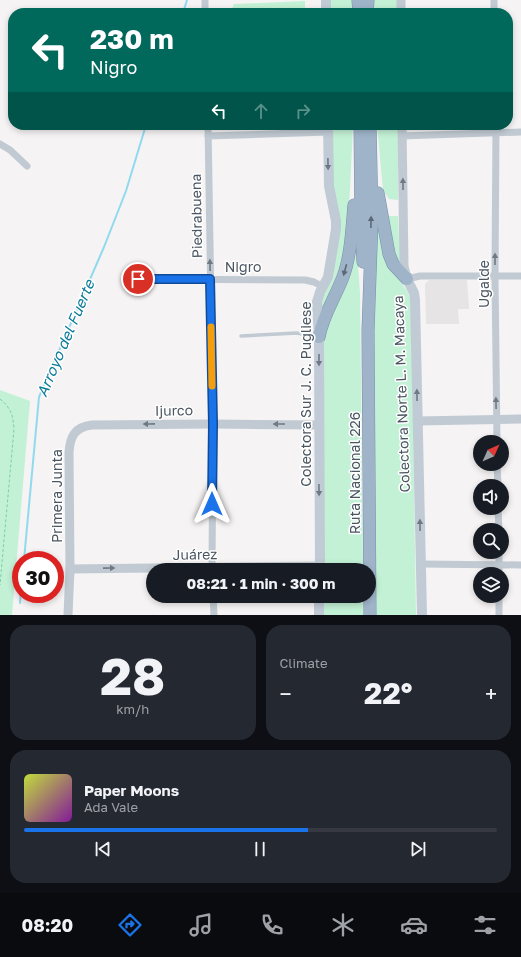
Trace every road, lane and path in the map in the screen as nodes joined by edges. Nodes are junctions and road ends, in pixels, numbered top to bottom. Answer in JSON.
{"nodes":[{"id":1,"x":208,"y":130,"type":"edge"},
{"id":2,"x":298,"y":130,"type":"edge"},
{"id":3,"x":328,"y":130,"type":"edge"},
{"id":4,"x":361,"y":130,"type":"edge"},
{"id":5,"x":369,"y":130,"type":"edge"},
{"id":6,"x":402,"y":130,"type":"edge"},
{"id":7,"x":521,"y":132,"type":"edge"},
{"id":8,"x":496,"y":133,"type":"junction"},
{"id":9,"x":208,"y":136,"type":"junction"},
{"id":10,"x":402,"y":136,"type":"junction"},
{"id":11,"x":0,"y":144,"type":"edge"},
{"id":12,"x":366,"y":148,"type":"junction"},
{"id":13,"x":27,"y":166,"type":"dead end"},
{"id":14,"x":521,"y":276,"type":"edge"},
{"id":15,"x":495,"y":277,"type":"junction"},
{"id":16,"x":138,"y":279,"type":"dead end"},
{"id":17,"x":210,"y":279,"type":"junction"},
{"id":18,"x":407,"y":279,"type":"junction"},
{"id":19,"x":323,"y":287,"type":"junction"},
{"id":20,"x":241,"y":336,"type":"dead end"},
{"id":21,"x":319,"y":337,"type":"junction"},
{"id":22,"x":0,"y":399,"type":"edge"},
{"id":23,"x":521,"y":419,"type":"edge"},
{"id":24,"x":497,"y":420,"type":"junction"},
{"id":25,"x":417,"y":421,"type":"junction"},
{"id":26,"x":213,"y":424,"type":"junction"},
{"id":27,"x":318,"y":424,"type":"junction"},
{"id":28,"x":79,"y":429,"type":"joint"},
{"id":29,"x":497,"y":435,"type":"edge"},
{"id":30,"x":499,"y":559,"type":"edge"},
{"id":31,"x":212,"y":563,"type":"edge"},
{"id":32,"x":320,"y":563,"type":"edge"},
{"id":33,"x":421,"y":564,"type":"junction"},
{"id":34,"x":521,"y":565,"type":"edge"},
{"id":35,"x":499,"y":566,"type":"junction"},
{"id":36,"x":70,"y":569,"type":"junction"},
{"id":37,"x":146,"y":569,"type":"edge"},
{"id":38,"x":0,"y":585,"type":"edge"},
{"id":39,"x":213,"y":603,"type":"edge"},
{"id":40,"x":319,"y":603,"type":"edge"},
{"id":41,"x":499,"y":603,"type":"edge"},
{"id":42,"x":68,"y":615,"type":"edge"},
{"id":43,"x":214,"y":615,"type":"edge"},
{"id":44,"x":319,"y":615,"type":"edge"},
{"id":45,"x":370,"y":615,"type":"edge"},
{"id":46,"x":422,"y":615,"type":"edge"},
{"id":47,"x":500,"y":615,"type":"edge"}],
"edges":[{"from":1,"to":9,"type":"street","name":"Piedrabuena"},
{"from":2,"to":9,"type":"street"},
{"from":3,"to":19,"type":"main road","name":"Colectora Sur J. C. Pugliese","one_way":true},
{"from":4,"to":12,"type":"highway","name":"Ruta Nacional 226"},
{"from":5,"to":12,"type":"highway","name":"Ruta Nacional 226"},
{"from":6,"to":10,"type":"street","name":"Colectora Norte L. M. Macaya"},
{"from":7,"to":8,"type":"street"},
{"from":8,"to":10,"type":"street"},
{"from":15,"to":8,"type":"street","name":"Ugalde","one_way":true},
{"from":17,"to":9,"type":"street","name":"Piedrabuena","one_way":true},
{"from":18,"to":10,"type":"street","name":"Colectora Norte L. M. Macaya","one_way":true},
{"from":11,"to":13,"type":"street"},
{"from":12,"to":18,"type":"highway"},
{"from":12,"to":21,"type":"highway","one_way":true},
{"from":12,"to":45,"type":"highway","name":"Ruta Nacional 226"},
{"from":14,"to":15,"type":"street"},
{"from":15,"to":18,"type":"street"},
{"from":24,"to":15,"type":"street","name":"Ugalde","one_way":true},
{"from":16,"to":17,"type":"street","name":"Nigro"},
{"from":17,"to":19,"type":"street","name":"Nigro"},
{"from":17,"to":26,"type":"street","name":"Piedrabuena"},
{"from":25,"to":18,"type":"main road","name":"Colectora Norte L. M. Macaya","one_way":true},
{"from":19,"to":21,"type":"main road","name":"Colectora Sur J. C. Pugliese"},
{"from":20,"to":21,"type":"lane"},
{"from":21,"to":27,"type":"main road","name":"Colectora Sur J. C. Pugliese","one_way":true},
{"from":22,"to":38,"type":"path"},
{"from":23,"to":24,"type":"street"},
{"from":24,"to":25,"type":"street"},
{"from":24,"to":29,"type":"street","name":"Ugalde"},
{"from":33,"to":25,"type":"main road","name":"Colectora Norte L. M. Macaya","one_way":true},
{"from":27,"to":26,"type":"street","name":"Ijurco","one_way":true},
{"from":26,"to":28,"type":"street","name":"Ijurco","one_way":true},
{"from":26,"to":31,"type":"street","name":"Piedrabuena"},
{"from":27,"to":32,"type":"main road","name":"Colectora Sur J. C. Pugliese","one_way":true},
{"from":28,"to":36,"type":"street","name":"Primera Junta"},
{"from":30,"to":35,"type":"street"},
{"from":33,"to":35,"type":"street"},
{"from":33,"to":46,"type":"main road","name":"Colectora Norte L. M. Macaya"},
{"from":34,"to":35,"type":"street"},
{"from":36,"to":37,"type":"street","name":"Juárez","one_way":true},
{"from":36,"to":42,"type":"street","name":"Primera Junta"},
{"from":39,"to":43,"type":"street"},
{"from":40,"to":44,"type":"main road"},
{"from":41,"to":47,"type":"street"}]}
